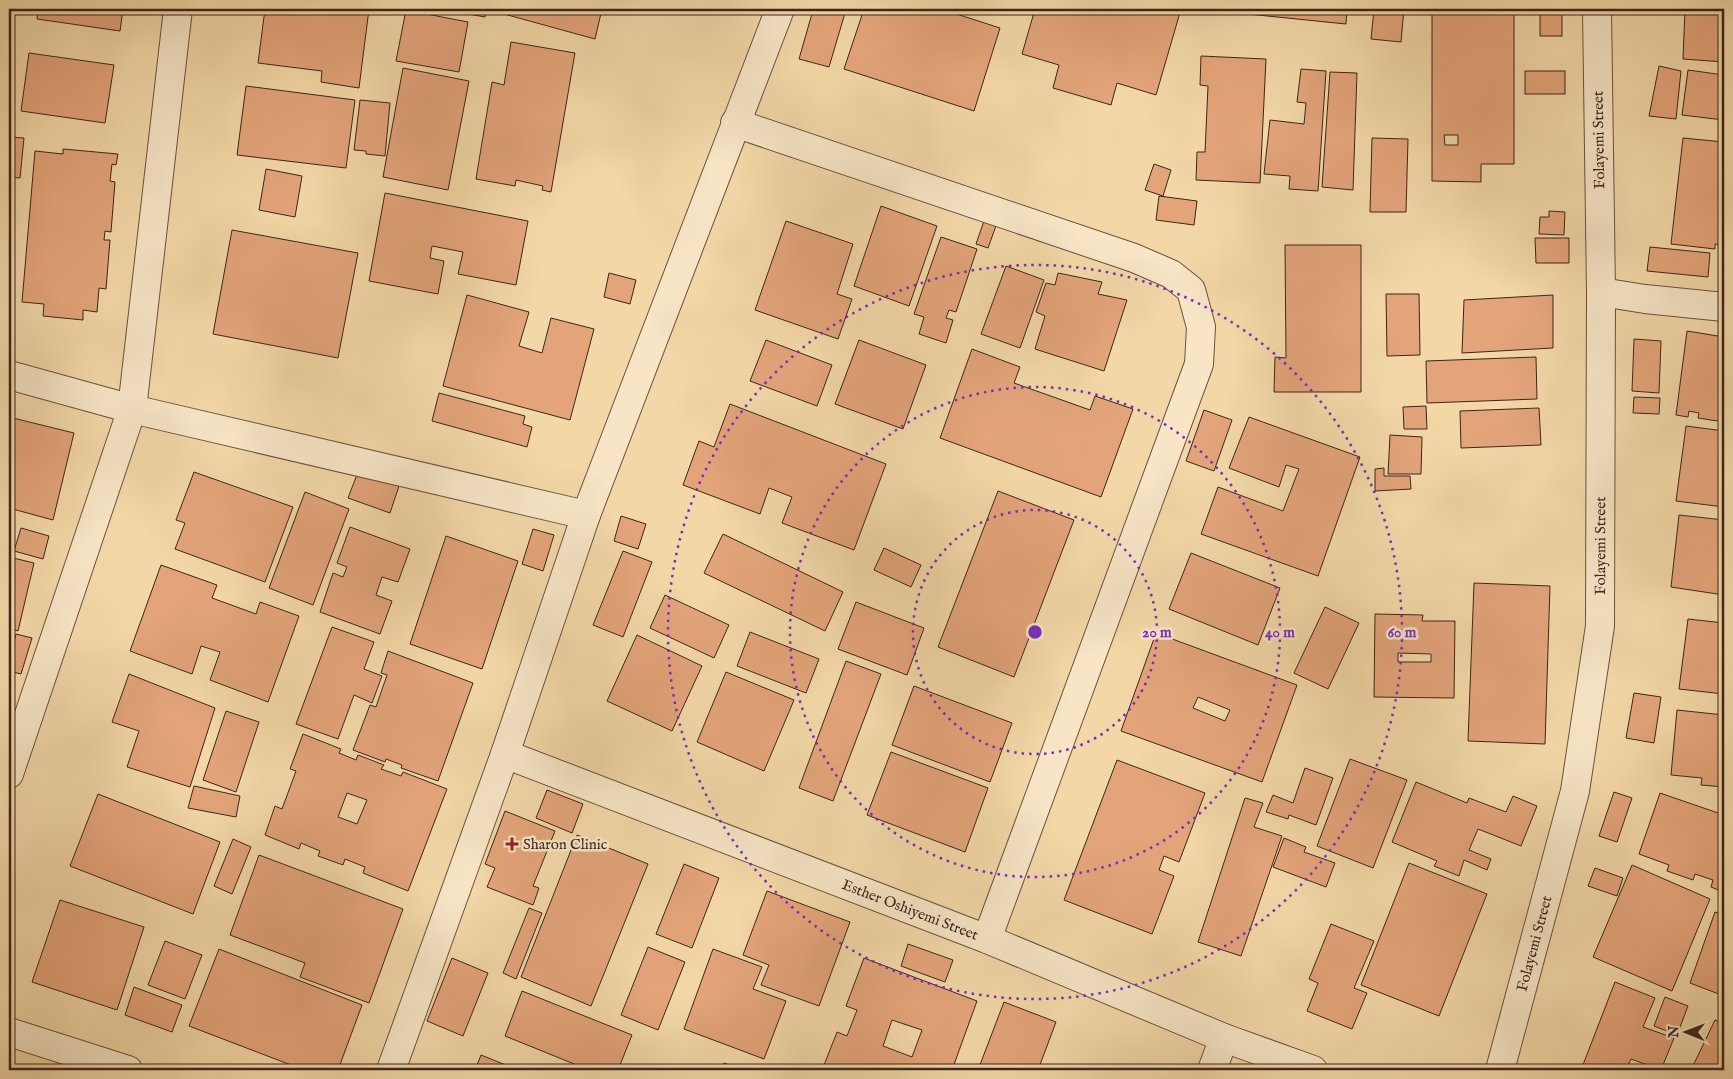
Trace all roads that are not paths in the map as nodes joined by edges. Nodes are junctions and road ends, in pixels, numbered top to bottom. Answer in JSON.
{"nodes":[{"id":1,"x":178,"y":9,"type":"edge"},
{"id":2,"x":780,"y":9,"type":"edge"},
{"id":3,"x":1596,"y":9,"type":"edge"},
{"id":4,"x":735,"y":123,"type":"junction"},
{"id":5,"x":1602,"y":292,"type":"junction"},
{"id":6,"x":1724,"y":306,"type":"edge"},
{"id":7,"x":9,"y":376,"type":"edge"},
{"id":8,"x":132,"y":409,"type":"junction"},
{"id":9,"x":586,"y":515,"type":"junction"},
{"id":10,"x":505,"y":754,"type":"junction"},
{"id":11,"x":9,"y":774,"type":"edge"},
{"id":12,"x":987,"y":939,"type":"junction"},
{"id":13,"x":9,"y":1032,"type":"edge"},
{"id":14,"x":1224,"y":1038,"type":"junction"},
{"id":15,"x":128,"y":1070,"type":"edge"},
{"id":16,"x":391,"y":1070,"type":"edge"},
{"id":17,"x":1212,"y":1070,"type":"edge"},
{"id":18,"x":1313,"y":1070,"type":"edge"},
{"id":19,"x":1500,"y":1070,"type":"edge"}],
"edges":[{"from":1,"to":8,"type":"street"},
{"from":2,"to":4,"type":"street"},
{"from":3,"to":5,"type":"street","name":"Folayemi Street"},
{"from":4,"to":9,"type":"street"},
{"from":4,"to":12,"type":"street"},
{"from":5,"to":6,"type":"street"},
{"from":5,"to":19,"type":"street","name":"Folayemi Street"},
{"from":7,"to":8,"type":"street"},
{"from":8,"to":9,"type":"street"},
{"from":8,"to":11,"type":"street"},
{"from":9,"to":10,"type":"street"},
{"from":10,"to":12,"type":"street","name":"Esther Oshiyemi Street"},
{"from":10,"to":16,"type":"street"},
{"from":12,"to":14,"type":"street","name":"Esther Oshiyemi Street"},
{"from":13,"to":15,"type":"street"},
{"from":14,"to":17,"type":"street"},
{"from":14,"to":18,"type":"street","name":"Esther Oshiyemi Street"}]}
